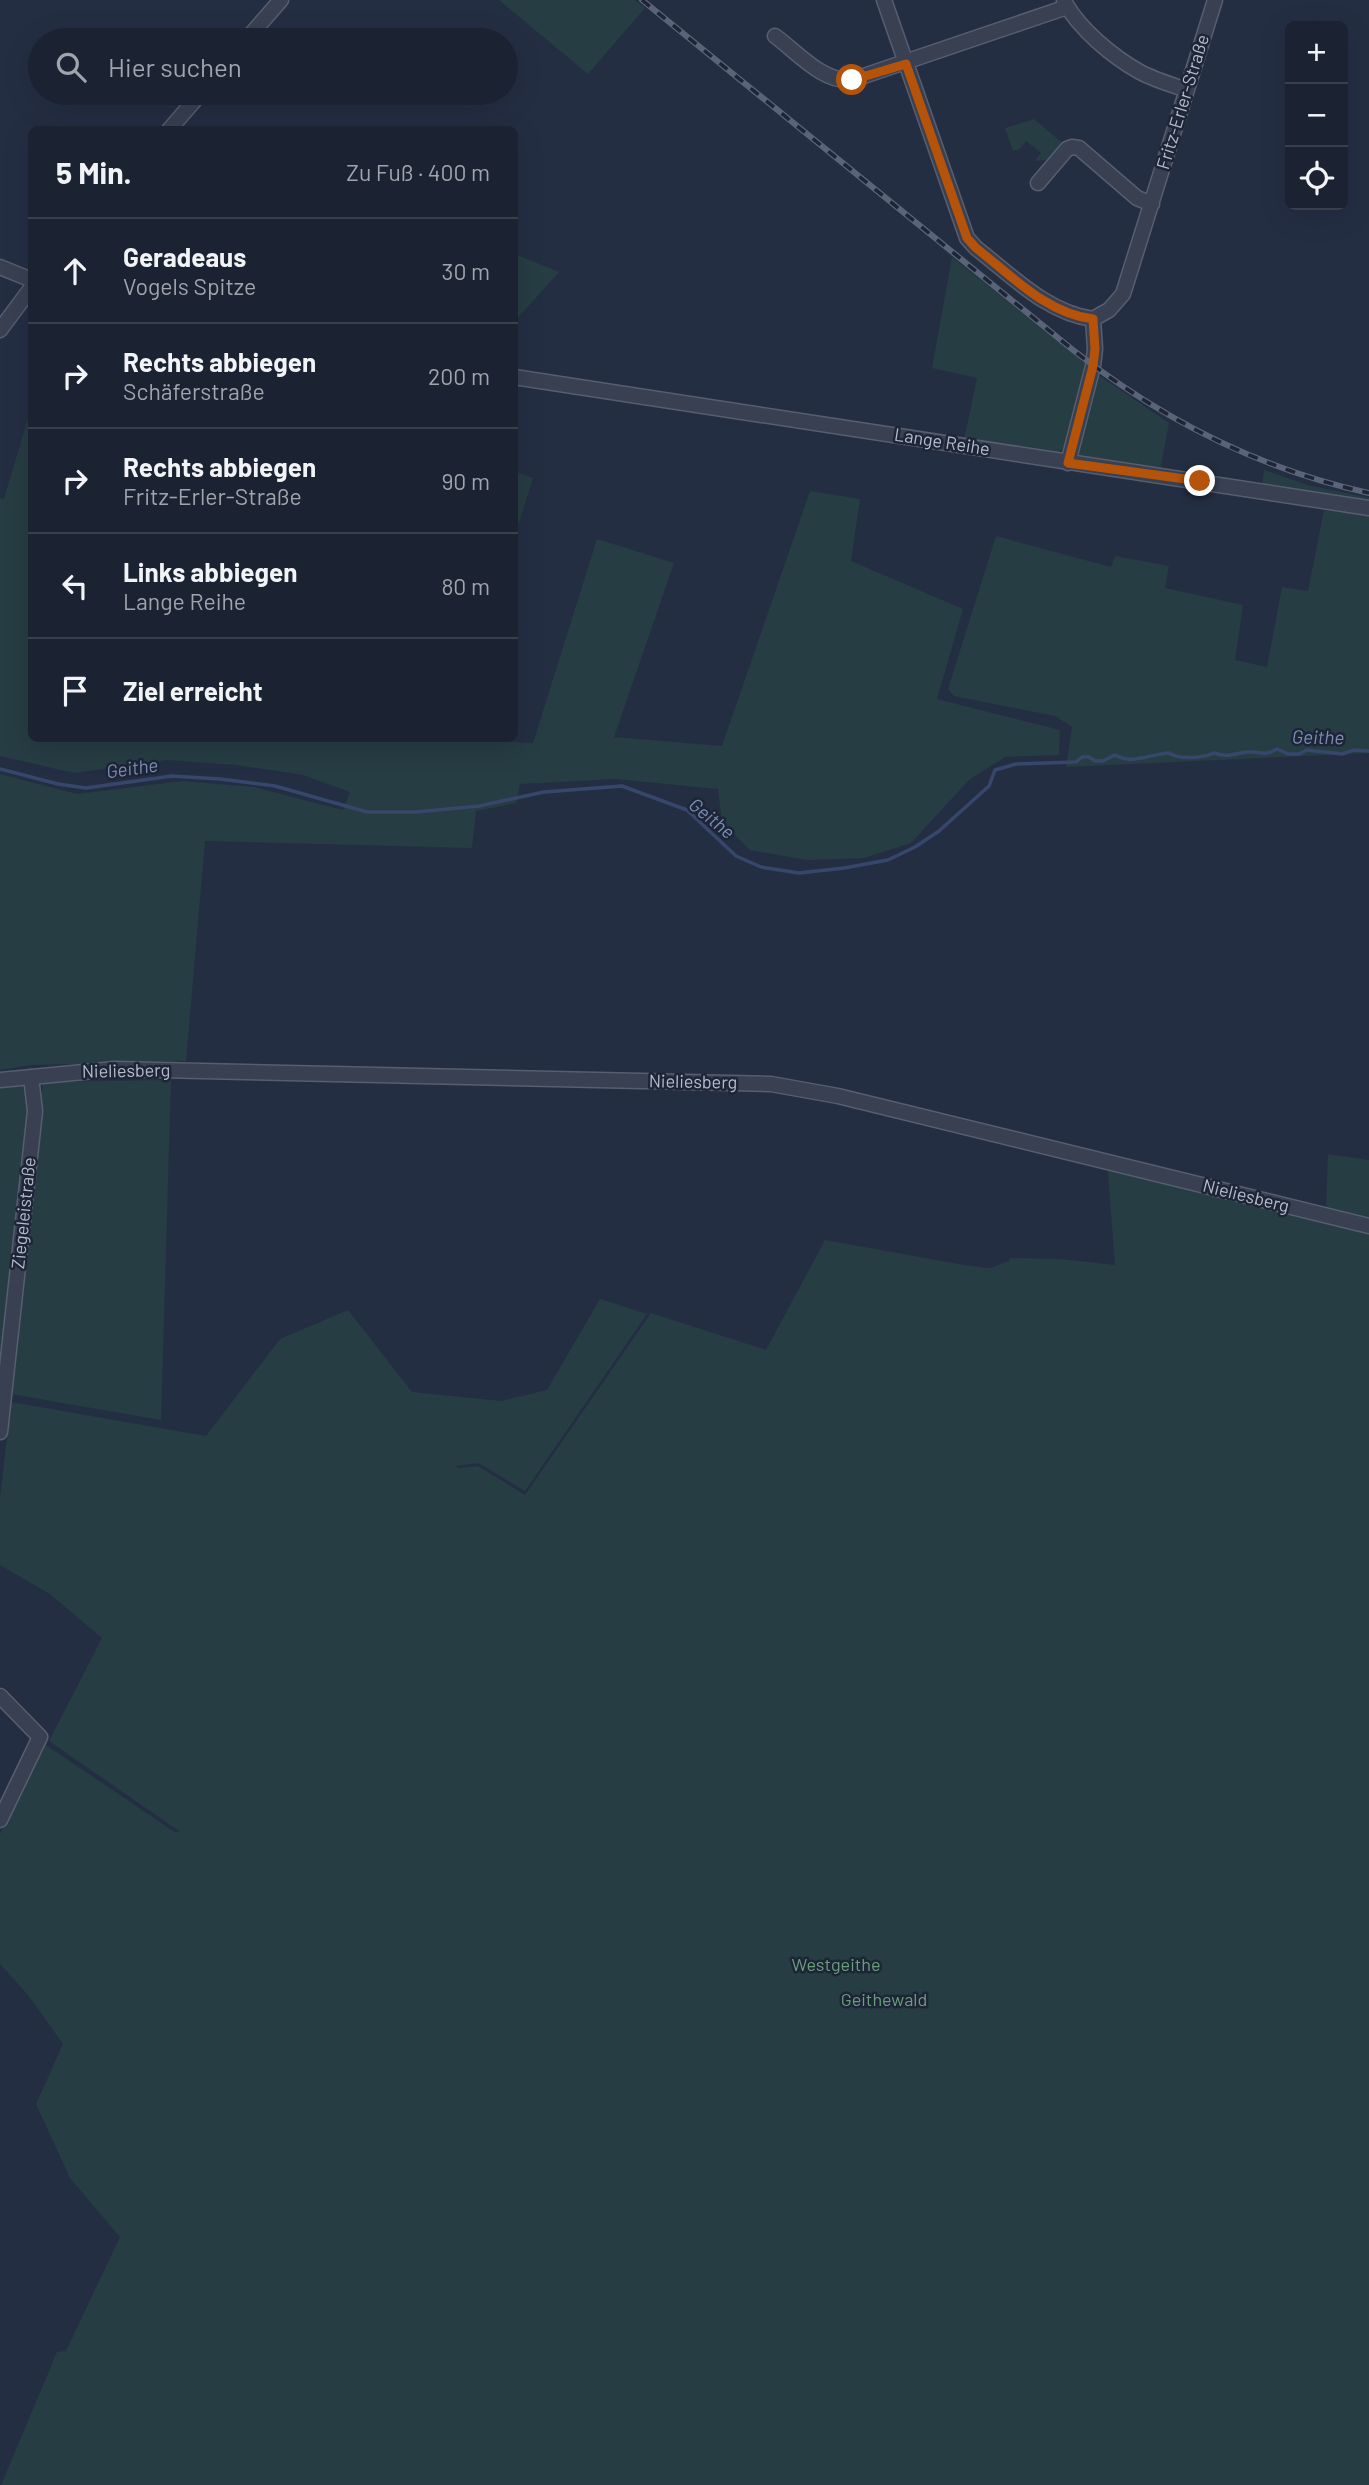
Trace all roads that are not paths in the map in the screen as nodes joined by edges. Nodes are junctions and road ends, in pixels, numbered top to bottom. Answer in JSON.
{"nodes":[{"id":1,"x":281,"y":0,"type":"edge"},
{"id":2,"x":884,"y":0,"type":"edge"},
{"id":3,"x":1215,"y":0,"type":"edge"},
{"id":4,"x":1065,"y":4,"type":"edge"},
{"id":5,"x":256,"y":28,"type":"edge"},
{"id":6,"x":775,"y":36,"type":"dead end"},
{"id":7,"x":906,"y":64,"type":"junction"},
{"id":8,"x":1187,"y":90,"type":"junction"},
{"id":9,"x":191,"y":105,"type":"edge"},
{"id":10,"x":172,"y":126,"type":"edge"},
{"id":11,"x":1038,"y":183,"type":"dead end"},
{"id":12,"x":1152,"y":204,"type":"junction"},
{"id":13,"x":0,"y":267,"type":"edge"},
{"id":14,"x":28,"y":278,"type":"edge"},
{"id":15,"x":28,"y":293,"type":"edge"},
{"id":16,"x":1093,"y":319,"type":"junction"},
{"id":17,"x":0,"y":330,"type":"edge"},
{"id":18,"x":518,"y":378,"type":"edge"},
{"id":19,"x":1068,"y":463,"type":"junction"},
{"id":20,"x":1369,"y":508,"type":"edge"},
{"id":21,"x":32,"y":1077,"type":"junction"},
{"id":22,"x":0,"y":1080,"type":"edge"},
{"id":23,"x":1369,"y":1226,"type":"edge"},
{"id":24,"x":0,"y":1432,"type":"edge"},
{"id":25,"x":0,"y":1696,"type":"edge"},
{"id":26,"x":0,"y":1820,"type":"edge"}],
"edges":[{"from":1,"to":5,"type":"street"},
{"from":2,"to":7,"type":"street"},
{"from":3,"to":8,"type":"street","name":"Fritz-Erler-Straße"},
{"from":4,"to":7,"type":"street"},
{"from":4,"to":8,"type":"street"},
{"from":6,"to":7,"type":"street"},
{"from":7,"to":16,"type":"street"},
{"from":8,"to":12,"type":"street","name":"Fritz-Erler-Straße"},
{"from":9,"to":10,"type":"street"},
{"from":11,"to":12,"type":"street"},
{"from":12,"to":16,"type":"street","name":"Fritz-Erler-Straße"},
{"from":13,"to":14,"type":"street"},
{"from":15,"to":17,"type":"street"},
{"from":16,"to":19,"type":"street"},
{"from":18,"to":19,"type":"street","name":"Lange Reihe"},
{"from":19,"to":20,"type":"street","name":"Lange Reihe"},
{"from":21,"to":22,"type":"street","name":"Nieliesberg"},
{"from":21,"to":23,"type":"street","name":"Nieliesberg"},
{"from":21,"to":24,"type":"street","name":"Ziegeleistraße"},
{"from":25,"to":26,"type":"street"}]}
